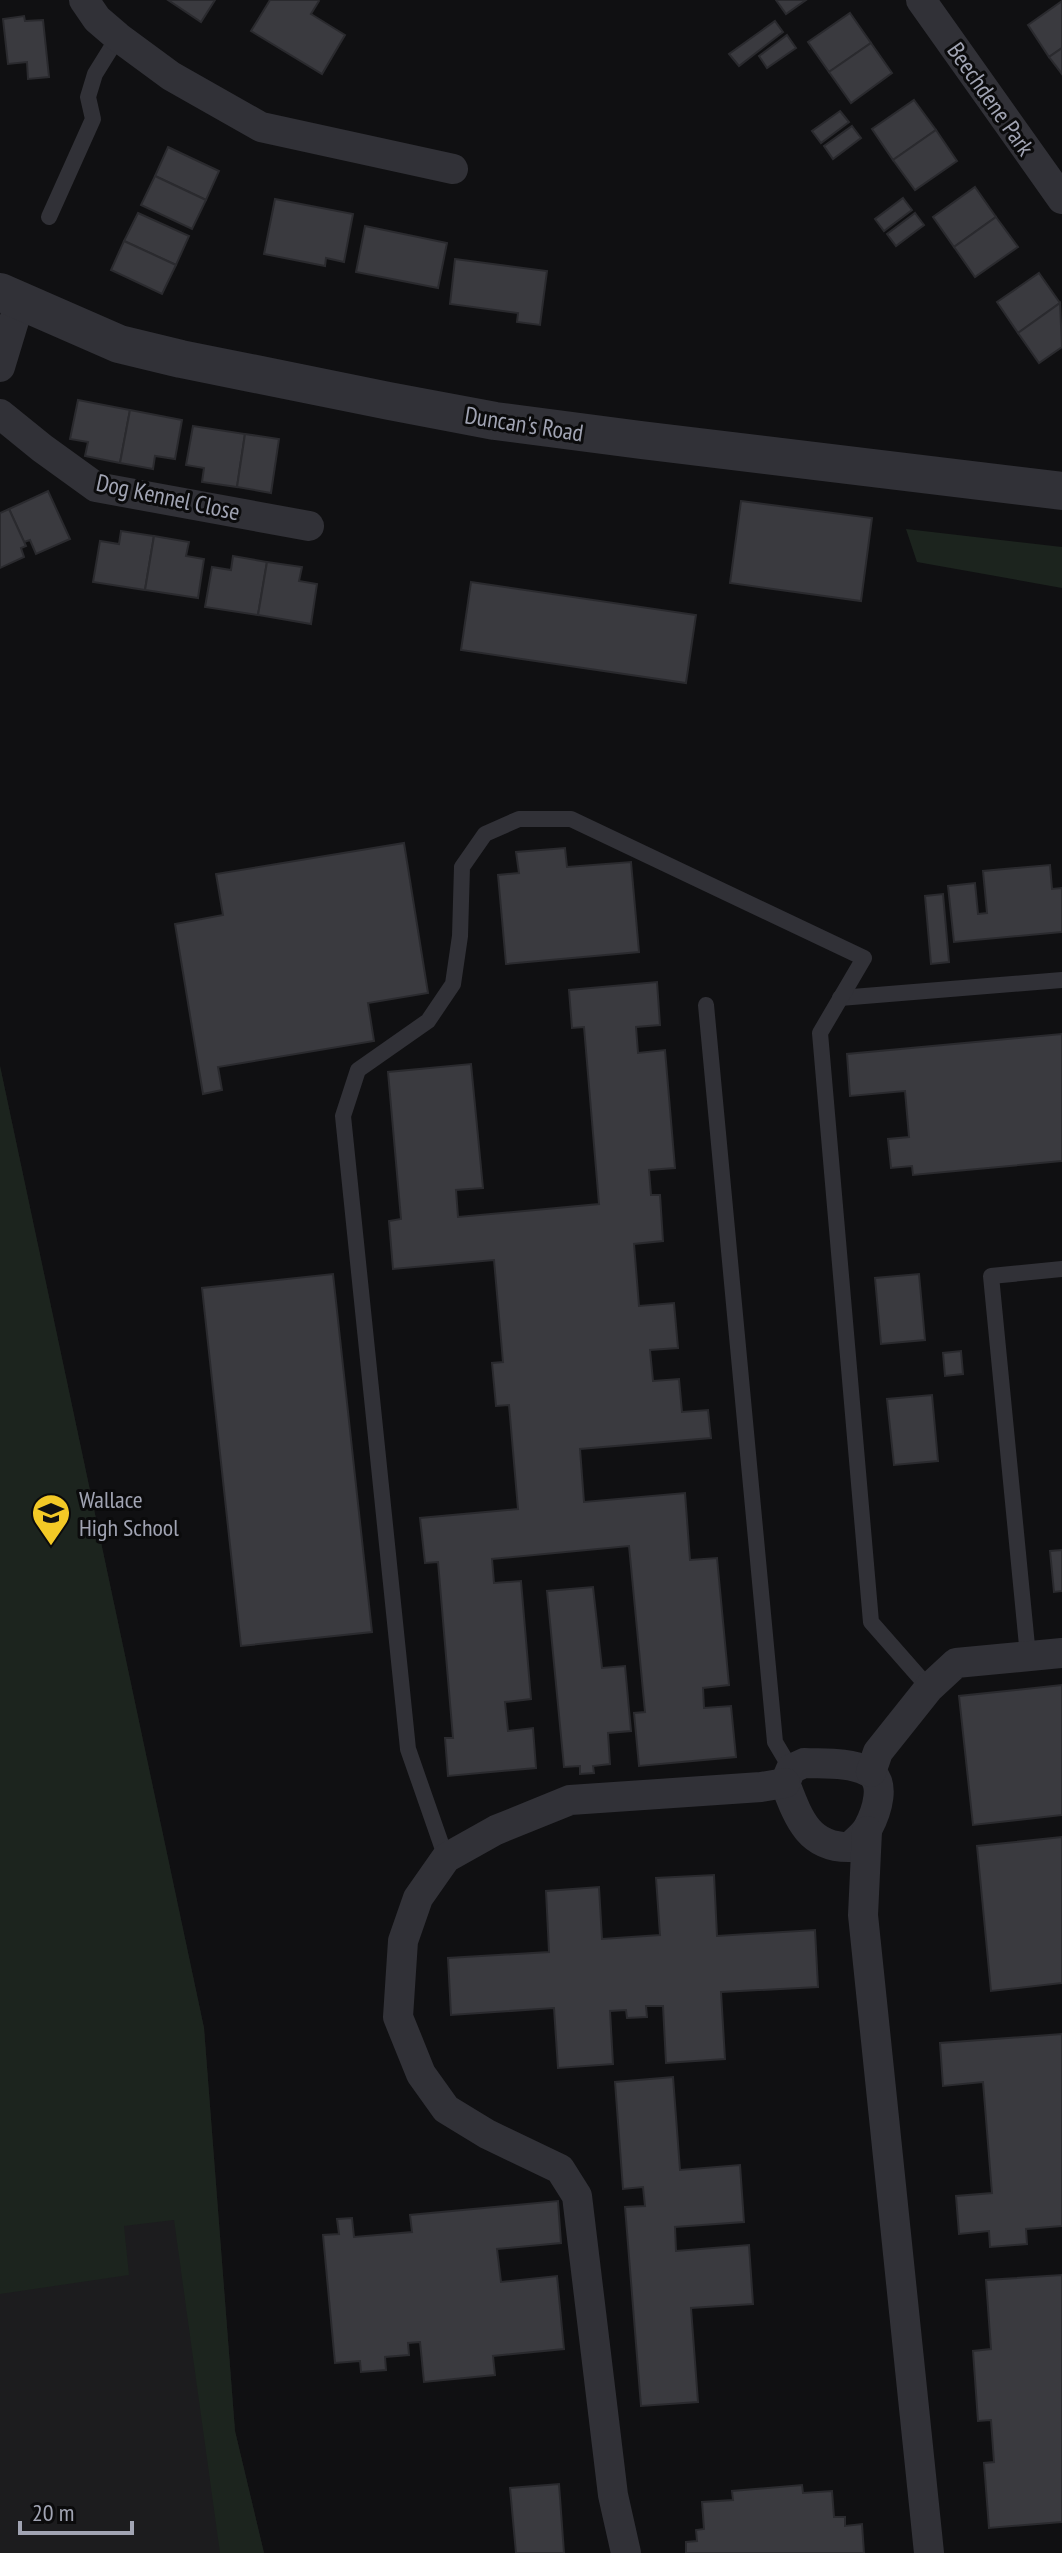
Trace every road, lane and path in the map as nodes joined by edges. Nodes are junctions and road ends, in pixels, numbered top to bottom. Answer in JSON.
{"nodes":[{"id":1,"x":84,"y":0,"type":"edge"},
{"id":2,"x":921,"y":0,"type":"edge"},
{"id":3,"x":118,"y":37,"type":"junction"},
{"id":4,"x":453,"y":169,"type":"dead end"},
{"id":5,"x":1062,"y":199,"type":"edge"},
{"id":6,"x":49,"y":217,"type":"dead end"},
{"id":7,"x":10,"y":296,"type":"edge"},
{"id":8,"x":0,"y":367,"type":"edge"},
{"id":9,"x":0,"y":414,"type":"edge"},
{"id":10,"x":1062,"y":491,"type":"edge"},
{"id":11,"x":309,"y":526,"type":"dead end"},
{"id":12,"x":1062,"y":980,"type":"edge"},
{"id":13,"x":840,"y":998,"type":"junction"},
{"id":14,"x":706,"y":1005,"type":"dead end"},
{"id":15,"x":1062,"y":1269,"type":"edge"},
{"id":16,"x":1062,"y":1653,"type":"edge"},
{"id":17,"x":1028,"y":1656,"type":"junction"},
{"id":18,"x":929,"y":1688,"type":"junction"},
{"id":19,"x":871,"y":1772,"type":"junction"},
{"id":20,"x":788,"y":1776,"type":"junction"},
{"id":21,"x":867,"y":1831,"type":"junction"},
{"id":22,"x":446,"y":1858,"type":"junction"},
{"id":23,"x":626,"y":2553,"type":"edge"},
{"id":24,"x":929,"y":2553,"type":"edge"}],
"edges":[{"from":1,"to":3,"type":"street"},
{"from":2,"to":5,"type":"street","name":"Beechdene Park"},
{"from":3,"to":4,"type":"street"},
{"from":3,"to":6,"type":"lane"},
{"from":7,"to":8,"type":"street"},
{"from":7,"to":10,"type":"street","name":"Duncan's Road"},
{"from":9,"to":11,"type":"street","name":"Dog Kennel Close"},
{"from":12,"to":13,"type":"lane"},
{"from":13,"to":18,"type":"lane"},
{"from":13,"to":22,"type":"lane"},
{"from":14,"to":20,"type":"lane"},
{"from":15,"to":17,"type":"lane"},
{"from":16,"to":17,"type":"street"},
{"from":17,"to":18,"type":"street"},
{"from":18,"to":19,"type":"street"},
{"from":19,"to":20,"type":"street"},
{"from":19,"to":21,"type":"street"},
{"from":20,"to":21,"type":"street"},
{"from":20,"to":22,"type":"street"},
{"from":21,"to":24,"type":"street"},
{"from":22,"to":23,"type":"street"}]}
